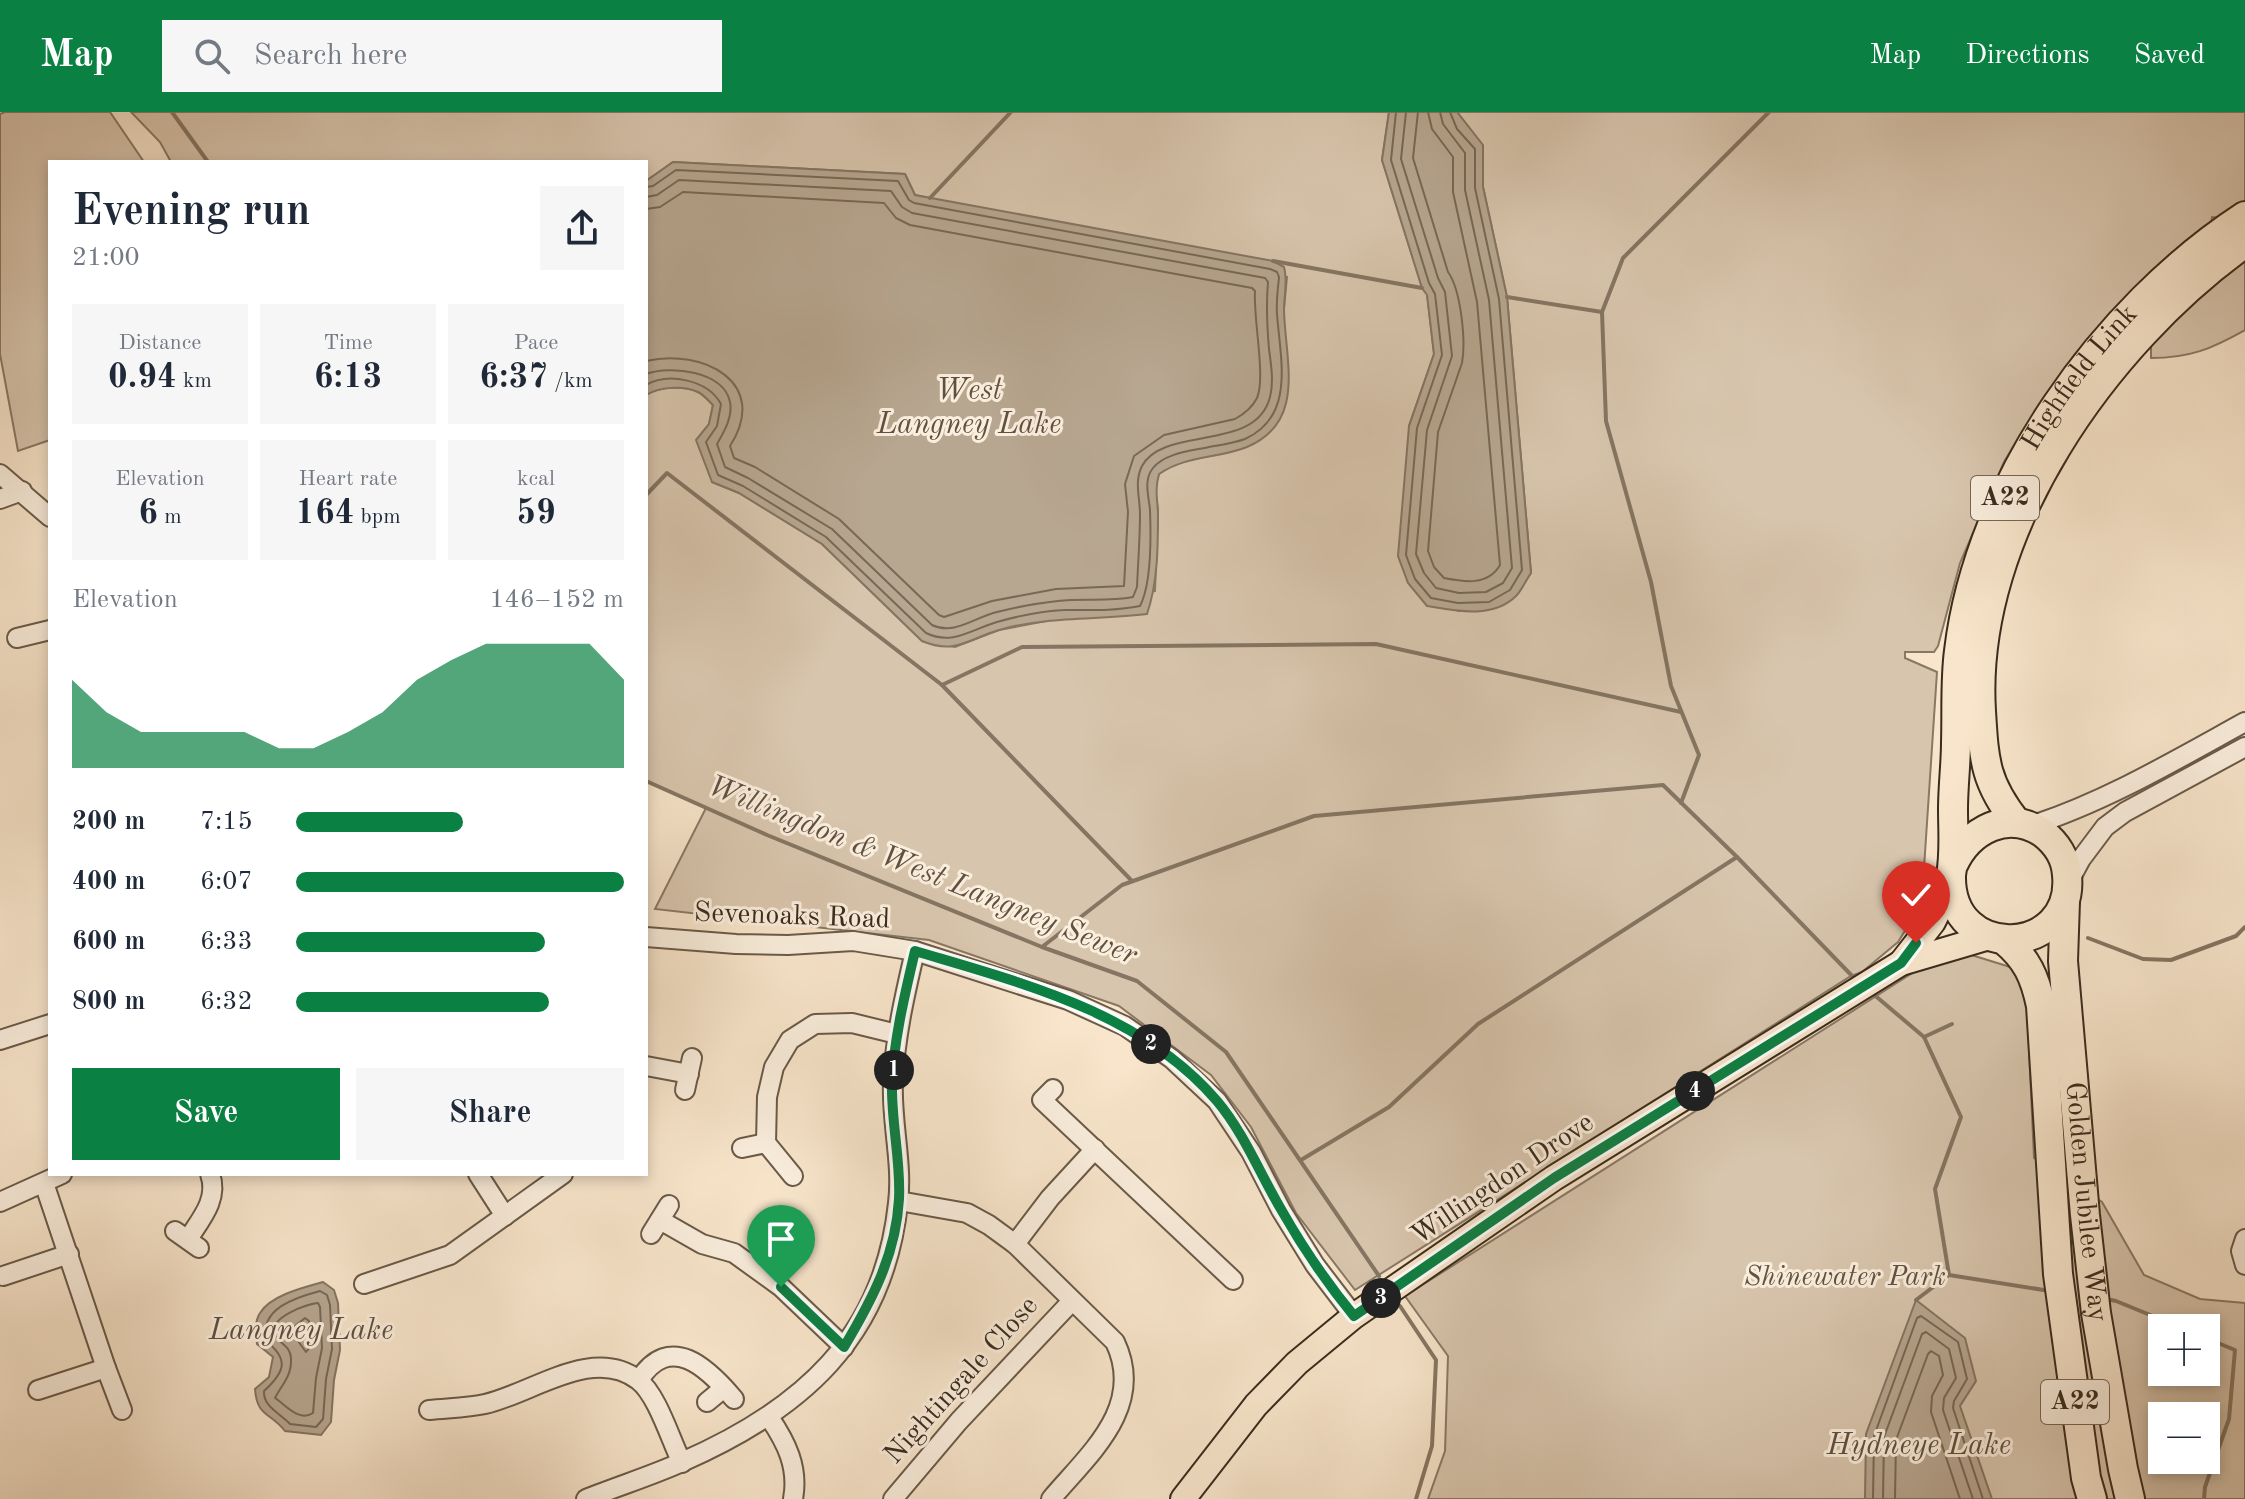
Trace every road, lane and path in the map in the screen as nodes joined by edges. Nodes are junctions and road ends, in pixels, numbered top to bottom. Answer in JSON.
{"nodes":[{"id":1,"x":2245,"y":216,"type":"edge"},
{"id":2,"x":2245,"y":243,"type":"edge"},
{"id":3,"x":0,"y":474,"type":"edge"},
{"id":4,"x":22,"y":491,"type":"junction"},
{"id":5,"x":0,"y":499,"type":"edge"},
{"id":6,"x":48,"y":515,"type":"edge"},
{"id":7,"x":48,"y":630,"type":"edge"},
{"id":8,"x":17,"y":638,"type":"dead end"},
{"id":9,"x":2245,"y":722,"type":"edge"},
{"id":10,"x":2245,"y":747,"type":"edge"},
{"id":11,"x":2023,"y":825,"type":"junction"},
{"id":12,"x":1952,"y":876,"type":"junction"},
{"id":13,"x":2067,"y":892,"type":"junction"},
{"id":14,"x":648,"y":937,"type":"edge"},
{"id":15,"x":1996,"y":939,"type":"junction"},
{"id":16,"x":915,"y":951,"type":"junction"},
{"id":17,"x":1892,"y":969,"type":"junction"},
{"id":18,"x":48,"y":1025,"type":"edge"},
{"id":19,"x":897,"y":1034,"type":"junction"},
{"id":20,"x":0,"y":1040,"type":"edge"},
{"id":21,"x":648,"y":1066,"type":"edge"},
{"id":22,"x":689,"y":1074,"type":"dead end"},
{"id":23,"x":1053,"y":1089,"type":"dead end"},
{"id":24,"x":766,"y":1143,"type":"junction"},
{"id":25,"x":742,"y":1148,"type":"dead end"},
{"id":26,"x":1095,"y":1149,"type":"junction"},
{"id":27,"x":58,"y":1176,"type":"edge"},
{"id":28,"x":211,"y":1176,"type":"edge"},
{"id":29,"x":479,"y":1176,"type":"edge"},
{"id":30,"x":560,"y":1176,"type":"edge"},
{"id":31,"x":793,"y":1176,"type":"dead end"},
{"id":32,"x":44,"y":1183,"type":"junction"},
{"id":33,"x":899,"y":1201,"type":"junction"},
{"id":34,"x":0,"y":1202,"type":"edge"},
{"id":35,"x":505,"y":1216,"type":"junction"},
{"id":36,"x":660,"y":1220,"type":"dead end"},
{"id":37,"x":187,"y":1239,"type":"dead end"},
{"id":38,"x":2245,"y":1239,"type":"edge"},
{"id":39,"x":1015,"y":1244,"type":"junction"},
{"id":40,"x":69,"y":1254,"type":"junction"},
{"id":41,"x":2245,"y":1265,"type":"edge"},
{"id":42,"x":3,"y":1276,"type":"dead end"},
{"id":43,"x":1233,"y":1280,"type":"dead end"},
{"id":44,"x":364,"y":1284,"type":"dead end"},
{"id":45,"x":1072,"y":1301,"type":"junction"},
{"id":46,"x":1354,"y":1316,"type":"junction"},
{"id":47,"x":844,"y":1347,"type":"junction"},
{"id":48,"x":106,"y":1368,"type":"junction"},
{"id":49,"x":639,"y":1380,"type":"junction"},
{"id":50,"x":38,"y":1390,"type":"dead end"},
{"id":51,"x":707,"y":1402,"type":"dead end"},
{"id":52,"x":122,"y":1410,"type":"dead end"},
{"id":53,"x":429,"y":1410,"type":"dead end"},
{"id":54,"x":769,"y":1417,"type":"junction"},
{"id":55,"x":682,"y":1463,"type":"junction"},
{"id":56,"x":595,"y":1497,"type":"edge"},
{"id":57,"x":793,"y":1499,"type":"edge"},
{"id":58,"x":893,"y":1499,"type":"edge"},
{"id":59,"x":1051,"y":1499,"type":"edge"},
{"id":60,"x":1183,"y":1499,"type":"edge"},
{"id":61,"x":2092,"y":1499,"type":"edge"},
{"id":62,"x":2130,"y":1499,"type":"edge"}],
"edges":[{"from":1,"to":12,"type":"highway","name":"Highfield Link","number":"A22"},
{"from":2,"to":11,"type":"highway","name":"Highfield Link","number":"A22"},
{"from":3,"to":4,"type":"street"},
{"from":4,"to":5,"type":"street"},
{"from":4,"to":6,"type":"street"},
{"from":7,"to":8,"type":"street"},
{"from":9,"to":11,"type":"street"},
{"from":10,"to":13,"type":"street"},
{"from":11,"to":12,"type":"highway"},
{"from":11,"to":13,"type":"highway"},
{"from":12,"to":15,"type":"highway"},
{"from":12,"to":17,"type":"main road","name":"Willingdon Drove"},
{"from":13,"to":15,"type":"highway"},
{"from":13,"to":62,"type":"highway","name":"Golden Jubilee Way","number":"A22"},
{"from":14,"to":16,"type":"street","name":"Sevenoaks Road"},
{"from":15,"to":17,"type":"main road","name":"Willingdon Drove"},
{"from":15,"to":61,"type":"highway","name":"Golden Jubilee Way","number":"A22"},
{"from":16,"to":19,"type":"street"},
{"from":16,"to":46,"type":"street","name":"Sevenoaks Road"},
{"from":17,"to":46,"type":"main road","name":"Willingdon Drove"},
{"from":18,"to":20,"type":"street"},
{"from":19,"to":24,"type":"street"},
{"from":19,"to":33,"type":"street"},
{"from":21,"to":22,"type":"street"},
{"from":23,"to":26,"type":"street"},
{"from":24,"to":25,"type":"street"},
{"from":24,"to":31,"type":"street"},
{"from":26,"to":39,"type":"street"},
{"from":26,"to":43,"type":"street"},
{"from":27,"to":32,"type":"street"},
{"from":28,"to":37,"type":"street"},
{"from":29,"to":35,"type":"street"},
{"from":30,"to":35,"type":"street"},
{"from":32,"to":34,"type":"street"},
{"from":32,"to":40,"type":"street"},
{"from":33,"to":39,"type":"street"},
{"from":33,"to":47,"type":"street"},
{"from":35,"to":44,"type":"street"},
{"from":36,"to":47,"type":"street"},
{"from":38,"to":41,"type":"street"},
{"from":39,"to":45,"type":"street"},
{"from":40,"to":42,"type":"street"},
{"from":40,"to":48,"type":"street"},
{"from":45,"to":58,"type":"street","name":"Nightingale Close"},
{"from":45,"to":59,"type":"street"},
{"from":46,"to":60,"type":"main road","name":"Willingdon Drove"},
{"from":47,"to":54,"type":"street"},
{"from":48,"to":50,"type":"street"},
{"from":48,"to":52,"type":"street"},
{"from":49,"to":51,"type":"street"},
{"from":49,"to":53,"type":"street"},
{"from":49,"to":55,"type":"street"},
{"from":54,"to":55,"type":"street"},
{"from":54,"to":57,"type":"street"},
{"from":55,"to":56,"type":"street"}]}
